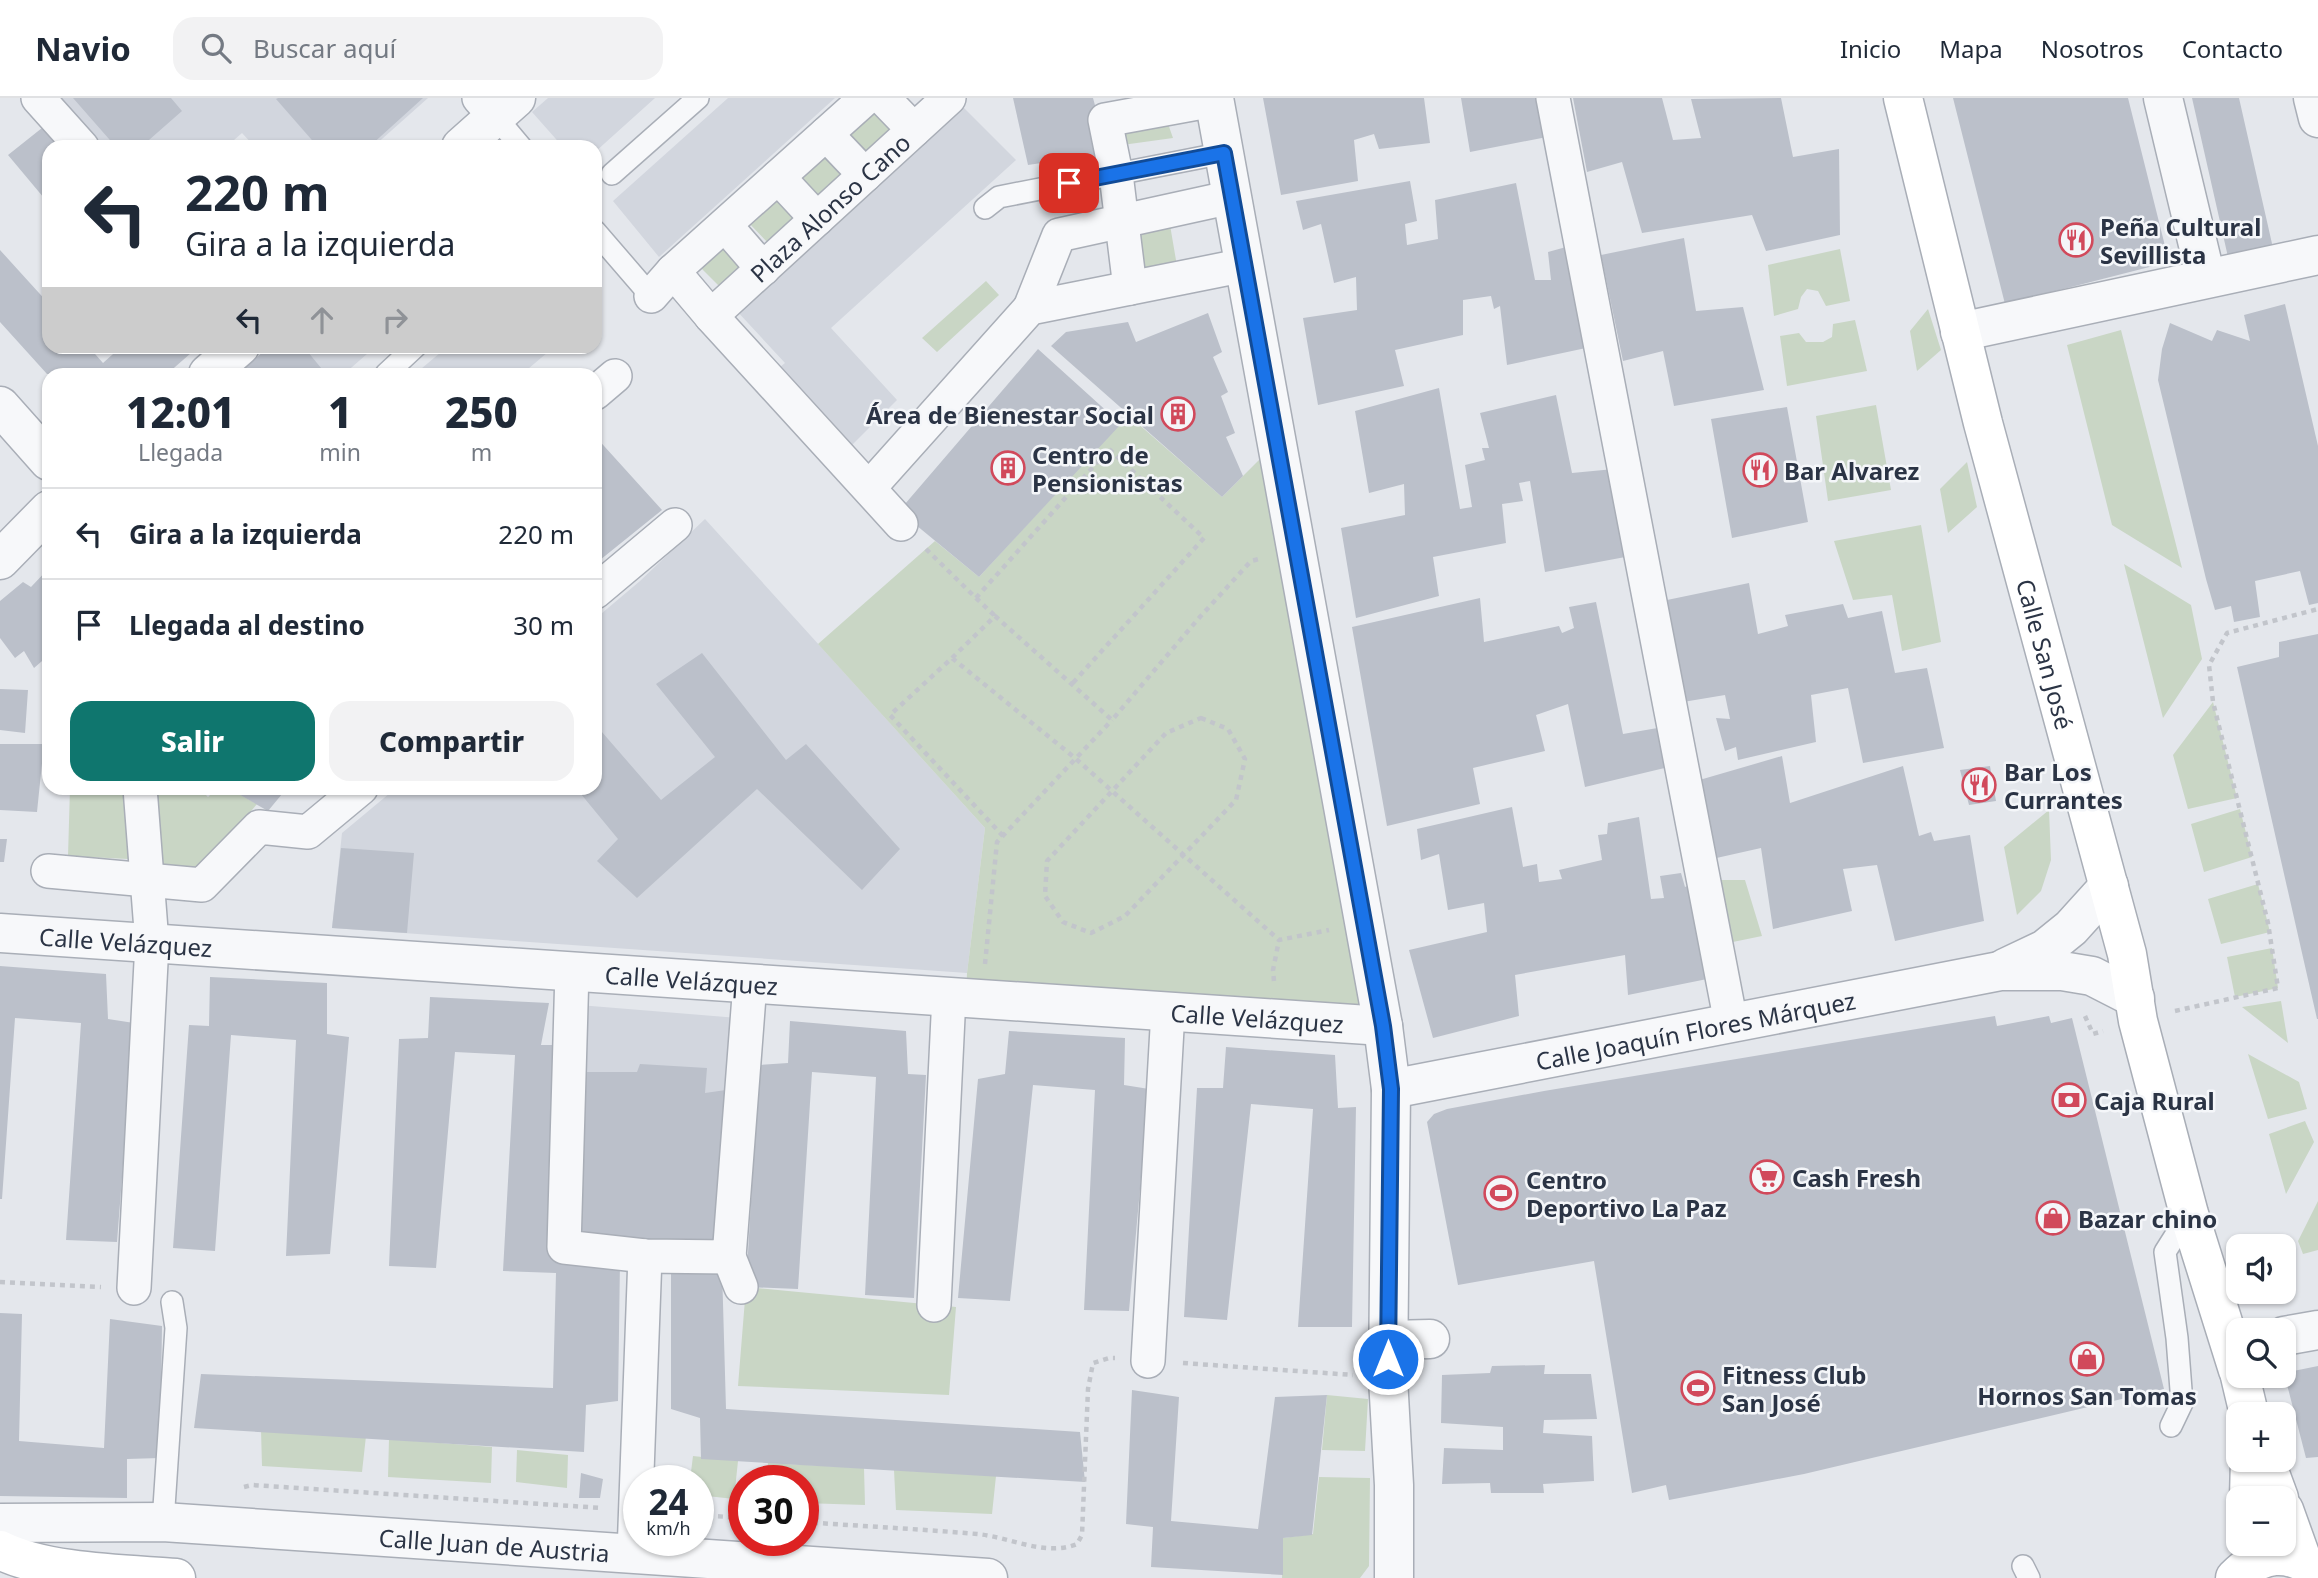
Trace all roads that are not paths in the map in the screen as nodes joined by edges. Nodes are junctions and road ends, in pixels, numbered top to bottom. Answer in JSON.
{"nodes":[{"id":1,"x":38,"y":98,"type":"edge"},
{"id":2,"x":698,"y":98,"type":"edge"},
{"id":3,"x":866,"y":98,"type":"edge"},
{"id":4,"x":883,"y":98,"type":"edge"},
{"id":5,"x":949,"y":98,"type":"edge"},
{"id":6,"x":1553,"y":98,"type":"edge"},
{"id":7,"x":1903,"y":98,"type":"edge"},
{"id":8,"x":2163,"y":98,"type":"edge"},
{"id":9,"x":2314,"y":98,"type":"edge"},
{"id":10,"x":1214,"y":99,"type":"edge"},
{"id":11,"x":496,"y":104,"type":"edge"},
{"id":12,"x":1103,"y":109,"type":"edge"},
{"id":13,"x":2318,"y":118,"type":"edge"},
{"id":14,"x":914,"y":130,"type":"junction"},
{"id":15,"x":826,"y":134,"type":"junction"},
{"id":16,"x":76,"y":140,"type":"edge"},
{"id":17,"x":467,"y":140,"type":"edge"},
{"id":18,"x":517,"y":140,"type":"edge"},
{"id":19,"x":1224,"y":153,"type":"junction"},
{"id":20,"x":612,"y":174,"type":"dead end"},
{"id":21,"x":1116,"y":174,"type":"junction"},
{"id":22,"x":865,"y":175,"type":"junction"},
{"id":23,"x":778,"y":177,"type":"junction"},
{"id":24,"x":1232,"y":197,"type":"junction"},
{"id":25,"x":985,"y":208,"type":"dead end"},
{"id":26,"x":817,"y":219,"type":"junction"},
{"id":27,"x":1121,"y":221,"type":"junction"},
{"id":28,"x":724,"y":225,"type":"junction"},
{"id":29,"x":602,"y":240,"type":"edge"},
{"id":30,"x":2318,"y":255,"type":"edge"},
{"id":31,"x":1245,"y":265,"type":"junction"},
{"id":32,"x":763,"y":269,"type":"junction"},
{"id":33,"x":673,"y":271,"type":"junction"},
{"id":34,"x":2206,"y":278,"type":"junction"},
{"id":35,"x":1130,"y":288,"type":"junction"},
{"id":36,"x":651,"y":296,"type":"joint"},
{"id":37,"x":1030,"y":308,"type":"junction"},
{"id":38,"x":710,"y":316,"type":"junction"},
{"id":39,"x":1960,"y":332,"type":"junction"},
{"id":40,"x":231,"y":354,"type":"edge"},
{"id":41,"x":407,"y":354,"type":"edge"},
{"id":42,"x":215,"y":368,"type":"edge"},
{"id":43,"x":392,"y":368,"type":"edge"},
{"id":44,"x":0,"y":406,"type":"edge"},
{"id":45,"x":42,"y":453,"type":"edge"},
{"id":46,"x":869,"y":488,"type":"junction"},
{"id":47,"x":42,"y":517,"type":"edge"},
{"id":48,"x":901,"y":524,"type":"road end"},
{"id":49,"x":675,"y":525,"type":"dead end"},
{"id":50,"x":0,"y":560,"type":"edge"},
{"id":51,"x":602,"y":586,"type":"edge"},
{"id":52,"x":141,"y":795,"type":"edge"},
{"id":53,"x":353,"y":795,"type":"edge"},
{"id":54,"x":48,"y":871,"type":"dead end"},
{"id":55,"x":147,"y":880,"type":"junction"},
{"id":56,"x":2109,"y":886,"type":"junction"},
{"id":57,"x":0,"y":933,"type":"edge"},
{"id":58,"x":152,"y":943,"type":"junction"},
{"id":59,"x":572,"y":971,"type":"junction"},
{"id":60,"x":2000,"y":971,"type":"junction"},
{"id":61,"x":750,"y":983,"type":"junction"},
{"id":62,"x":965,"y":998,"type":"junction"},
{"id":63,"x":2137,"y":1010,"type":"junction"},
{"id":64,"x":1168,"y":1011,"type":"junction"},
{"id":65,"x":1731,"y":1023,"type":"junction"},
{"id":66,"x":1383,"y":1026,"type":"junction"},
{"id":67,"x":1391,"y":1089,"type":"junction"},
{"id":68,"x":2189,"y":1214,"type":"junction"},
{"id":69,"x":645,"y":1256,"type":"junction"},
{"id":70,"x":134,"y":1288,"type":"road end"},
{"id":71,"x":172,"y":1302,"type":"dead end"},
{"id":72,"x":934,"y":1305,"type":"dead end"},
{"id":73,"x":2226,"y":1325,"type":"edge"},
{"id":74,"x":2318,"y":1330,"type":"edge"},
{"id":75,"x":2296,"y":1334,"type":"edge"},
{"id":76,"x":1430,"y":1339,"type":"dead end"},
{"id":77,"x":1389,"y":1340,"type":"junction"},
{"id":78,"x":1148,"y":1361,"type":"road end"},
{"id":79,"x":2171,"y":1426,"type":"dead end"},
{"id":80,"x":637,"y":1465,"type":"edge"},
{"id":81,"x":163,"y":1522,"type":"junction"},
{"id":82,"x":0,"y":1523,"type":"edge"},
{"id":83,"x":2296,"y":1533,"type":"edge"},
{"id":84,"x":0,"y":1550,"type":"edge"},
{"id":85,"x":623,"y":1552,"type":"edge"},
{"id":86,"x":676,"y":1556,"type":"edge"},
{"id":87,"x":2240,"y":1568,"type":"edge"},
{"id":88,"x":2314,"y":1568,"type":"edge"},
{"id":89,"x":91,"y":1572,"type":"junction"},
{"id":90,"x":38,"y":1578,"type":"edge"},
{"id":91,"x":176,"y":1578,"type":"edge"},
{"id":92,"x":988,"y":1578,"type":"edge"},
{"id":93,"x":1394,"y":1578,"type":"edge"}],
"edges":[{"from":1,"to":16,"type":"street"},
{"from":2,"to":20,"type":"lane"},
{"from":3,"to":15,"type":"street"},
{"from":4,"to":14,"type":"street"},
{"from":5,"to":14,"type":"street","name":"Plaza Alonso Cano"},
{"from":6,"to":65,"type":"street"},
{"from":7,"to":39,"type":"main road","name":"Calle San José"},
{"from":8,"to":34,"type":"street"},
{"from":9,"to":13,"type":"street"},
{"from":10,"to":12,"type":"street"},
{"from":10,"to":19,"type":"street"},
{"from":11,"to":17,"type":"street"},
{"from":11,"to":18,"type":"lane"},
{"from":12,"to":21,"type":"street"},
{"from":14,"to":22,"type":"street","name":"Plaza Alonso Cano"},
{"from":15,"to":22,"type":"street"},
{"from":15,"to":23,"type":"street"},
{"from":19,"to":21,"type":"lane"},
{"from":19,"to":24,"type":"street"},
{"from":21,"to":25,"type":"lane"},
{"from":21,"to":27,"type":"street"},
{"from":22,"to":26,"type":"street","name":"Plaza Alonso Cano"},
{"from":23,"to":26,"type":"street"},
{"from":23,"to":28,"type":"street"},
{"from":24,"to":27,"type":"street"},
{"from":24,"to":31,"type":"street"},
{"from":26,"to":32,"type":"street","name":"Plaza Alonso Cano"},
{"from":27,"to":35,"type":"street"},
{"from":27,"to":37,"type":"street"},
{"from":28,"to":32,"type":"street"},
{"from":28,"to":33,"type":"street"},
{"from":29,"to":36,"type":"lane"},
{"from":30,"to":34,"type":"street"},
{"from":31,"to":35,"type":"street"},
{"from":31,"to":66,"type":"street"},
{"from":32,"to":38,"type":"street","name":"Plaza Alonso Cano"},
{"from":33,"to":36,"type":"street"},
{"from":33,"to":38,"type":"street"},
{"from":34,"to":39,"type":"street"},
{"from":35,"to":37,"type":"street"},
{"from":37,"to":46,"type":"street"},
{"from":38,"to":46,"type":"street"},
{"from":39,"to":56,"type":"main road","name":"Calle San José"},
{"from":40,"to":42,"type":"street"},
{"from":41,"to":43,"type":"lane"},
{"from":44,"to":45,"type":"street"},
{"from":46,"to":48,"type":"street"},
{"from":47,"to":50,"type":"street"},
{"from":49,"to":51,"type":"street"},
{"from":52,"to":55,"type":"street"},
{"from":53,"to":55,"type":"street"},
{"from":54,"to":55,"type":"street"},
{"from":55,"to":58,"type":"street"},
{"from":56,"to":60,"type":"street","name":"Calle Joaquín Flores Márquez"},
{"from":56,"to":63,"type":"main road","name":"Calle San José"},
{"from":57,"to":58,"type":"street","name":"Calle Velázquez"},
{"from":58,"to":59,"type":"street","name":"Calle Velázquez"},
{"from":58,"to":70,"type":"street"},
{"from":59,"to":61,"type":"street","name":"Calle Velázquez"},
{"from":59,"to":69,"type":"street"},
{"from":60,"to":63,"type":"street","name":"Calle Joaquín Flores Márquez"},
{"from":60,"to":65,"type":"street","name":"Calle Joaquín Flores Márquez"},
{"from":61,"to":62,"type":"street","name":"Calle Velázquez"},
{"from":61,"to":69,"type":"street"},
{"from":62,"to":64,"type":"street","name":"Calle Velázquez"},
{"from":62,"to":72,"type":"street"},
{"from":63,"to":68,"type":"main road","name":"Calle San José"},
{"from":64,"to":66,"type":"street","name":"Calle Velázquez"},
{"from":64,"to":78,"type":"street"},
{"from":65,"to":67,"type":"street","name":"Calle Joaquín Flores Márquez"},
{"from":66,"to":67,"type":"street"},
{"from":67,"to":77,"type":"street"},
{"from":68,"to":73,"type":"main road","name":"Calle San José"},
{"from":68,"to":79,"type":"lane"},
{"from":69,"to":80,"type":"street"},
{"from":71,"to":81,"type":"lane"},
{"from":74,"to":75,"type":"street"},
{"from":76,"to":77,"type":"street"},
{"from":77,"to":93,"type":"street"},
{"from":81,"to":82,"type":"street","name":"Calle Juan de Austria"},
{"from":81,"to":85,"type":"street","name":"Calle Juan de Austria"},
{"from":83,"to":88,"type":"main road"},
{"from":84,"to":89,"type":"main road"},
{"from":86,"to":92,"type":"street","name":"Calle Juan de Austria"},
{"from":87,"to":88,"type":"main road"},
{"from":89,"to":90,"type":"main road"},
{"from":89,"to":91,"type":"main road"}]}
